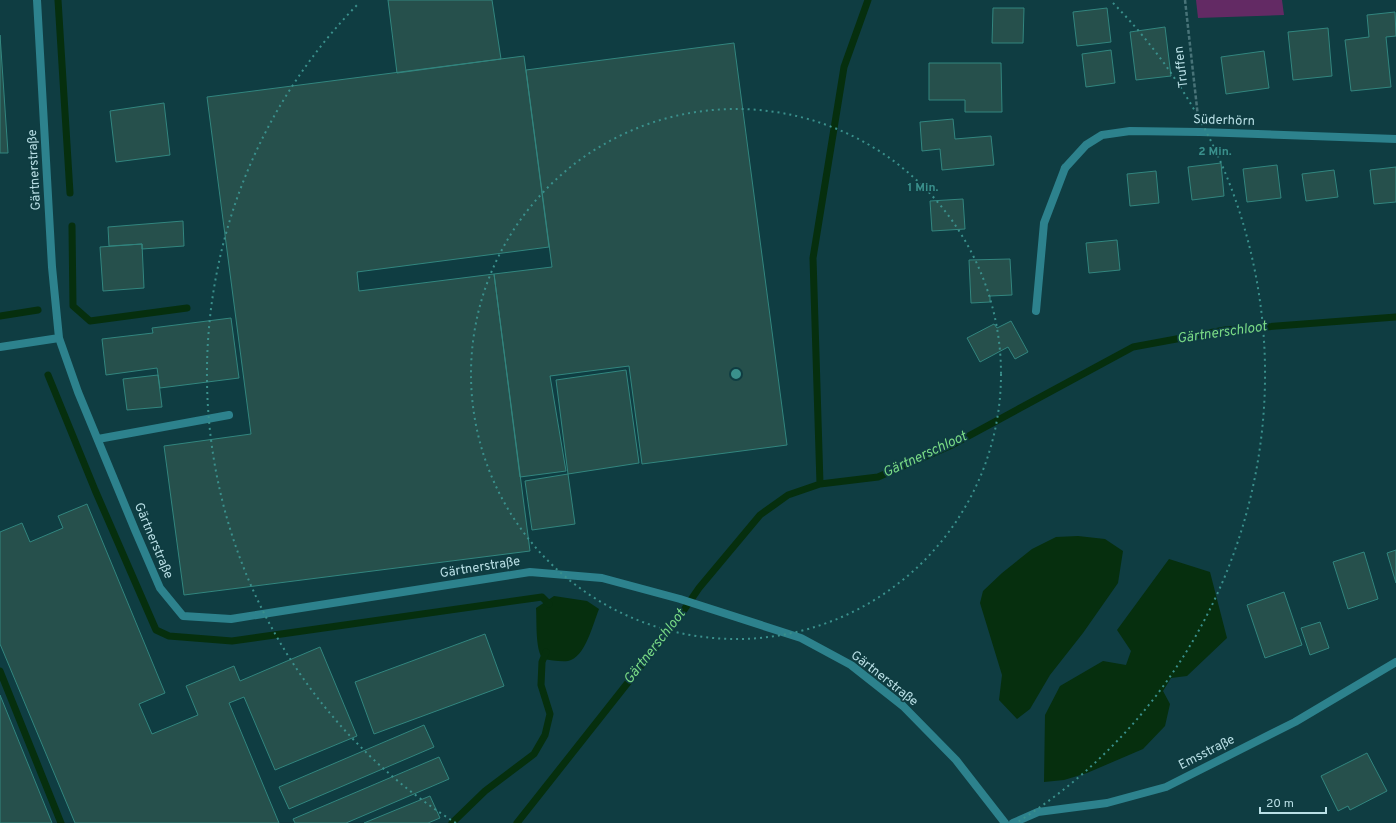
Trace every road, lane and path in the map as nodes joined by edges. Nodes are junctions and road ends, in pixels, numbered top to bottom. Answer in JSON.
{"nodes":[{"id":1,"x":37,"y":0,"type":"edge"},
{"id":2,"x":1185,"y":0,"type":"edge"},
{"id":3,"x":1200,"y":132,"type":"junction"},
{"id":4,"x":1396,"y":139,"type":"edge"},
{"id":5,"x":1036,"y":311,"type":"dead end"},
{"id":6,"x":59,"y":338,"type":"junction"},
{"id":7,"x":0,"y":347,"type":"edge"},
{"id":8,"x":229,"y":415,"type":"dead end"},
{"id":9,"x":98,"y":439,"type":"junction"},
{"id":10,"x":1396,"y":662,"type":"edge"},
{"id":11,"x":1005,"y":823,"type":"edge"},
{"id":12,"x":1013,"y":823,"type":"edge"}],
"edges":[{"from":1,"to":6,"type":"street","name":"Gärtnerstraße"},
{"from":2,"to":3,"type":"path","name":"Truffen"},
{"from":3,"to":4,"type":"street","name":"Süderhörn"},
{"from":3,"to":5,"type":"street","name":"Süderhörn"},
{"from":6,"to":7,"type":"street"},
{"from":6,"to":9,"type":"street","name":"Gärtnerstraße"},
{"from":8,"to":9,"type":"street"},
{"from":9,"to":11,"type":"street","name":"Gärtnerstraße"},
{"from":10,"to":12,"type":"street","name":"Emsstraße"}]}
